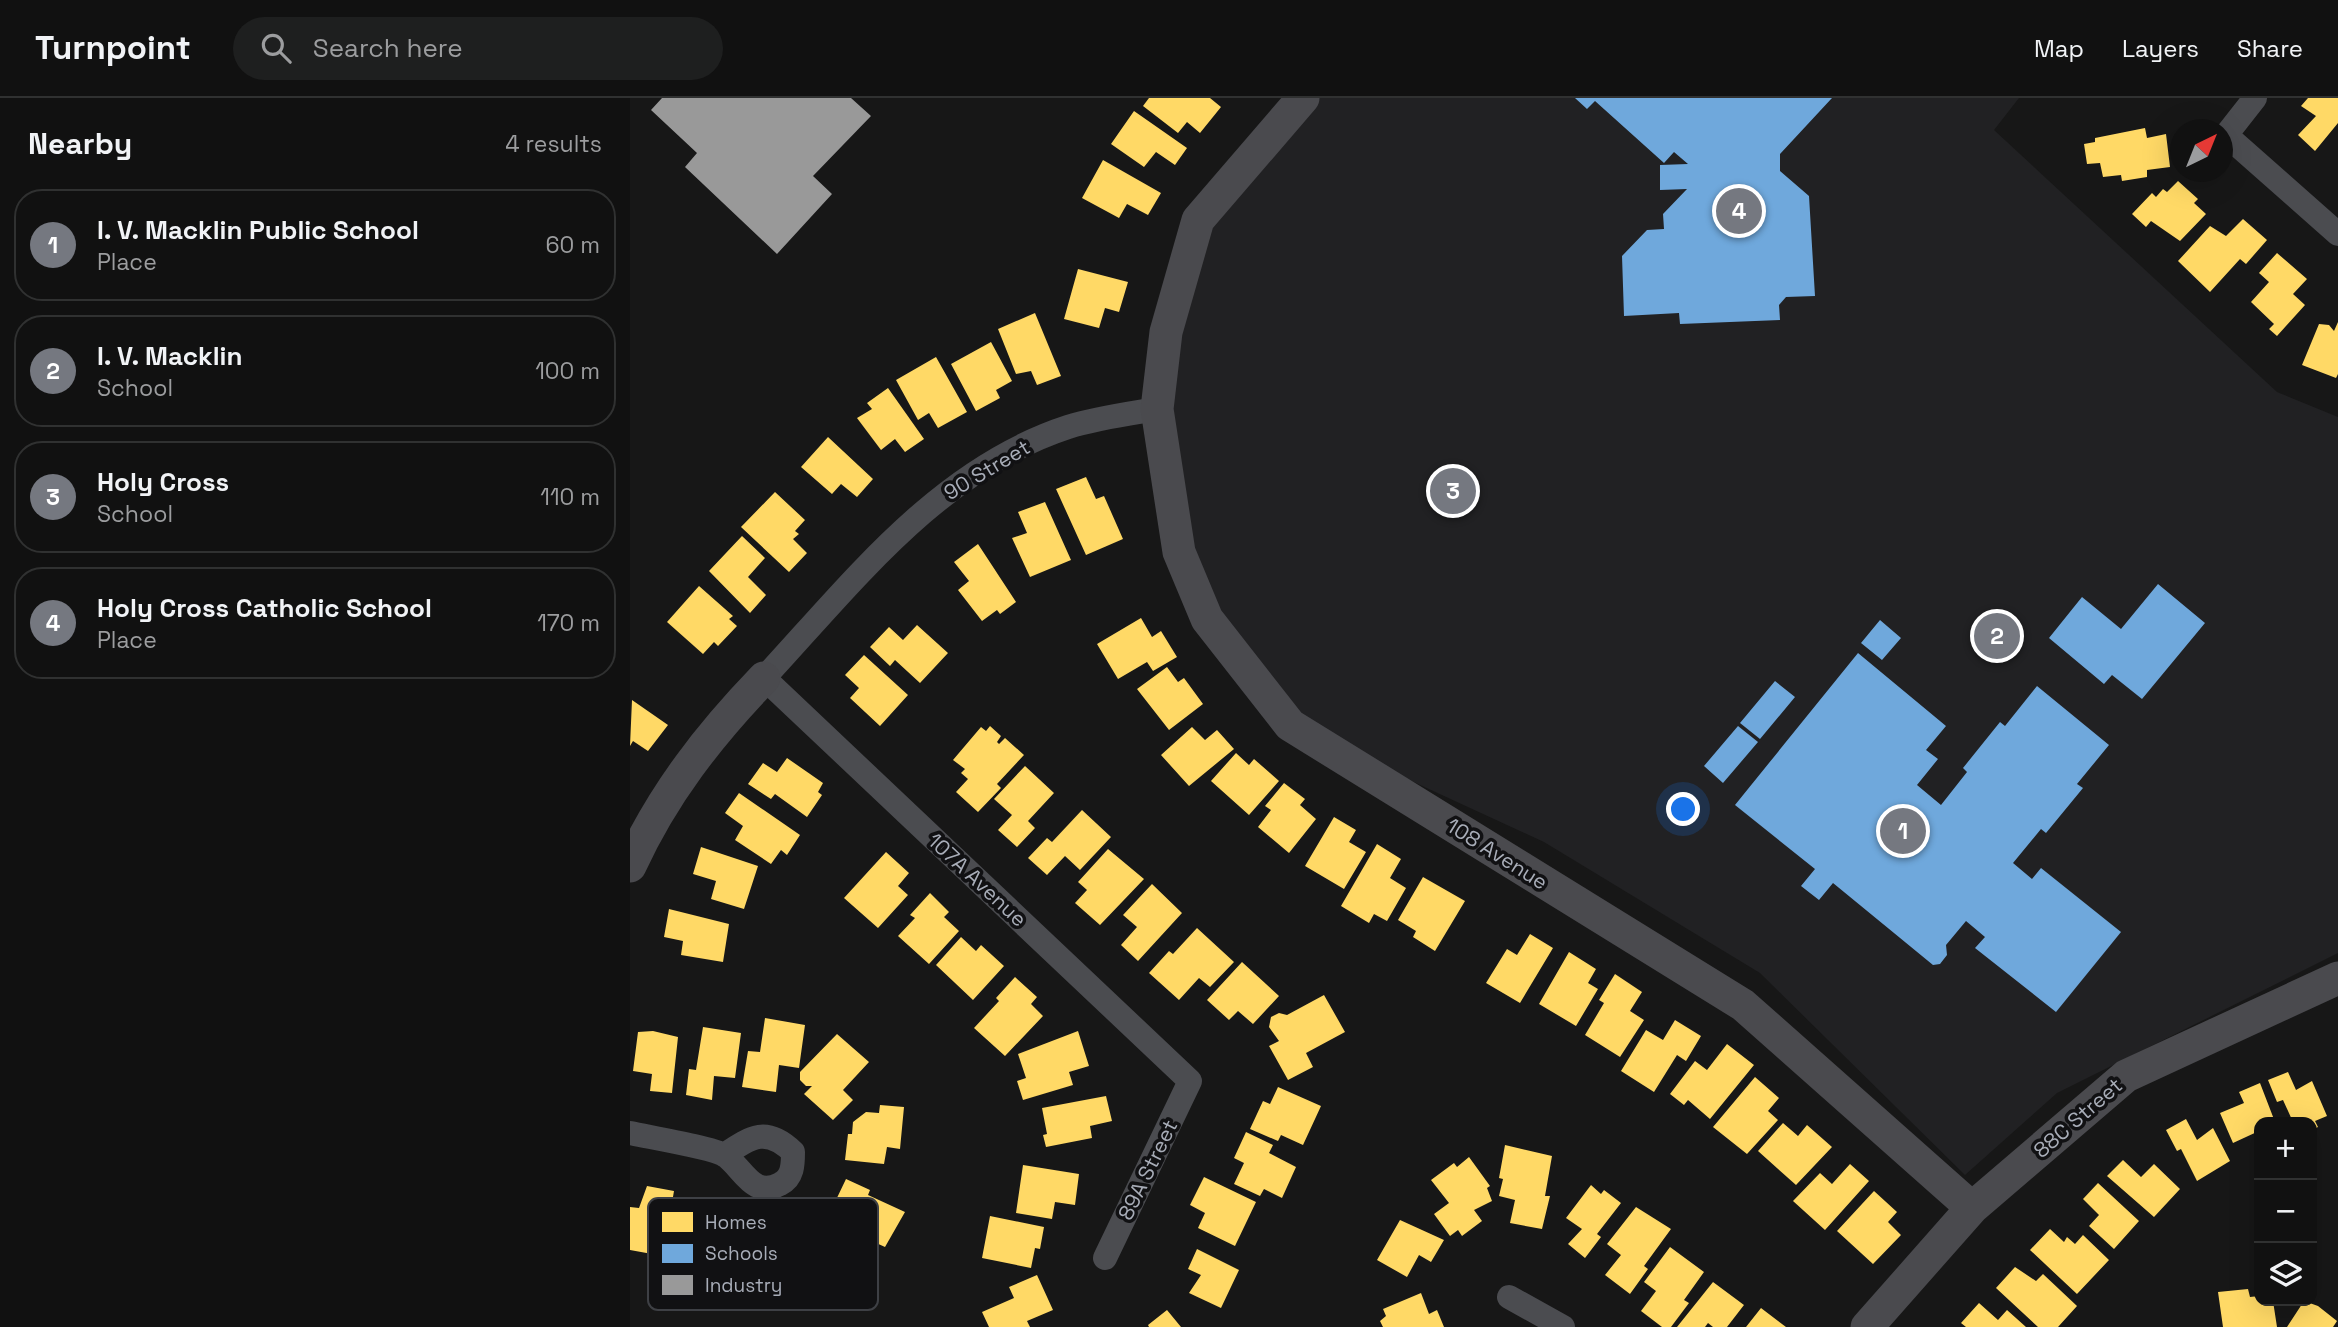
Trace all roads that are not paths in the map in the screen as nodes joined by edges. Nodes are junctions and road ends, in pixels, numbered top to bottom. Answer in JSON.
{"nodes":[{"id":1,"x":1303,"y":98,"type":"edge"},
{"id":2,"x":2255,"y":98,"type":"edge"},
{"id":3,"x":2338,"y":234,"type":"edge"},
{"id":4,"x":1157,"y":409,"type":"junction"},
{"id":5,"x":764,"y":678,"type":"junction"},
{"id":6,"x":638,"y":828,"type":"edge"},
{"id":7,"x":630,"y":866,"type":"edge"},
{"id":8,"x":2338,"y":978,"type":"edge"},
{"id":9,"x":1190,"y":1081,"type":"joint"},
{"id":10,"x":630,"y":1133,"type":"edge"},
{"id":11,"x":724,"y":1155,"type":"dead end"},
{"id":12,"x":1972,"y":1208,"type":"junction"},
{"id":13,"x":1105,"y":1258,"type":"dead end"},
{"id":14,"x":1509,"y":1297,"type":"dead end"},
{"id":15,"x":1563,"y":1327,"type":"edge"},
{"id":16,"x":1867,"y":1327,"type":"edge"}],
"edges":[{"from":1,"to":4,"type":"street"},
{"from":2,"to":3,"type":"street"},
{"from":4,"to":5,"type":"street","name":"90 Street"},
{"from":4,"to":12,"type":"street","name":"108 Avenue"},
{"from":5,"to":6,"type":"street","name":"90 Street"},
{"from":5,"to":9,"type":"street","name":"107A Avenue"},
{"from":6,"to":7,"type":"street","name":"90 Street"},
{"from":8,"to":12,"type":"street","name":"88C Street"},
{"from":9,"to":13,"type":"street","name":"89A Street"},
{"from":10,"to":11,"type":"street"},
{"from":12,"to":16,"type":"street","name":"88C Street"},
{"from":14,"to":15,"type":"street"}]}
